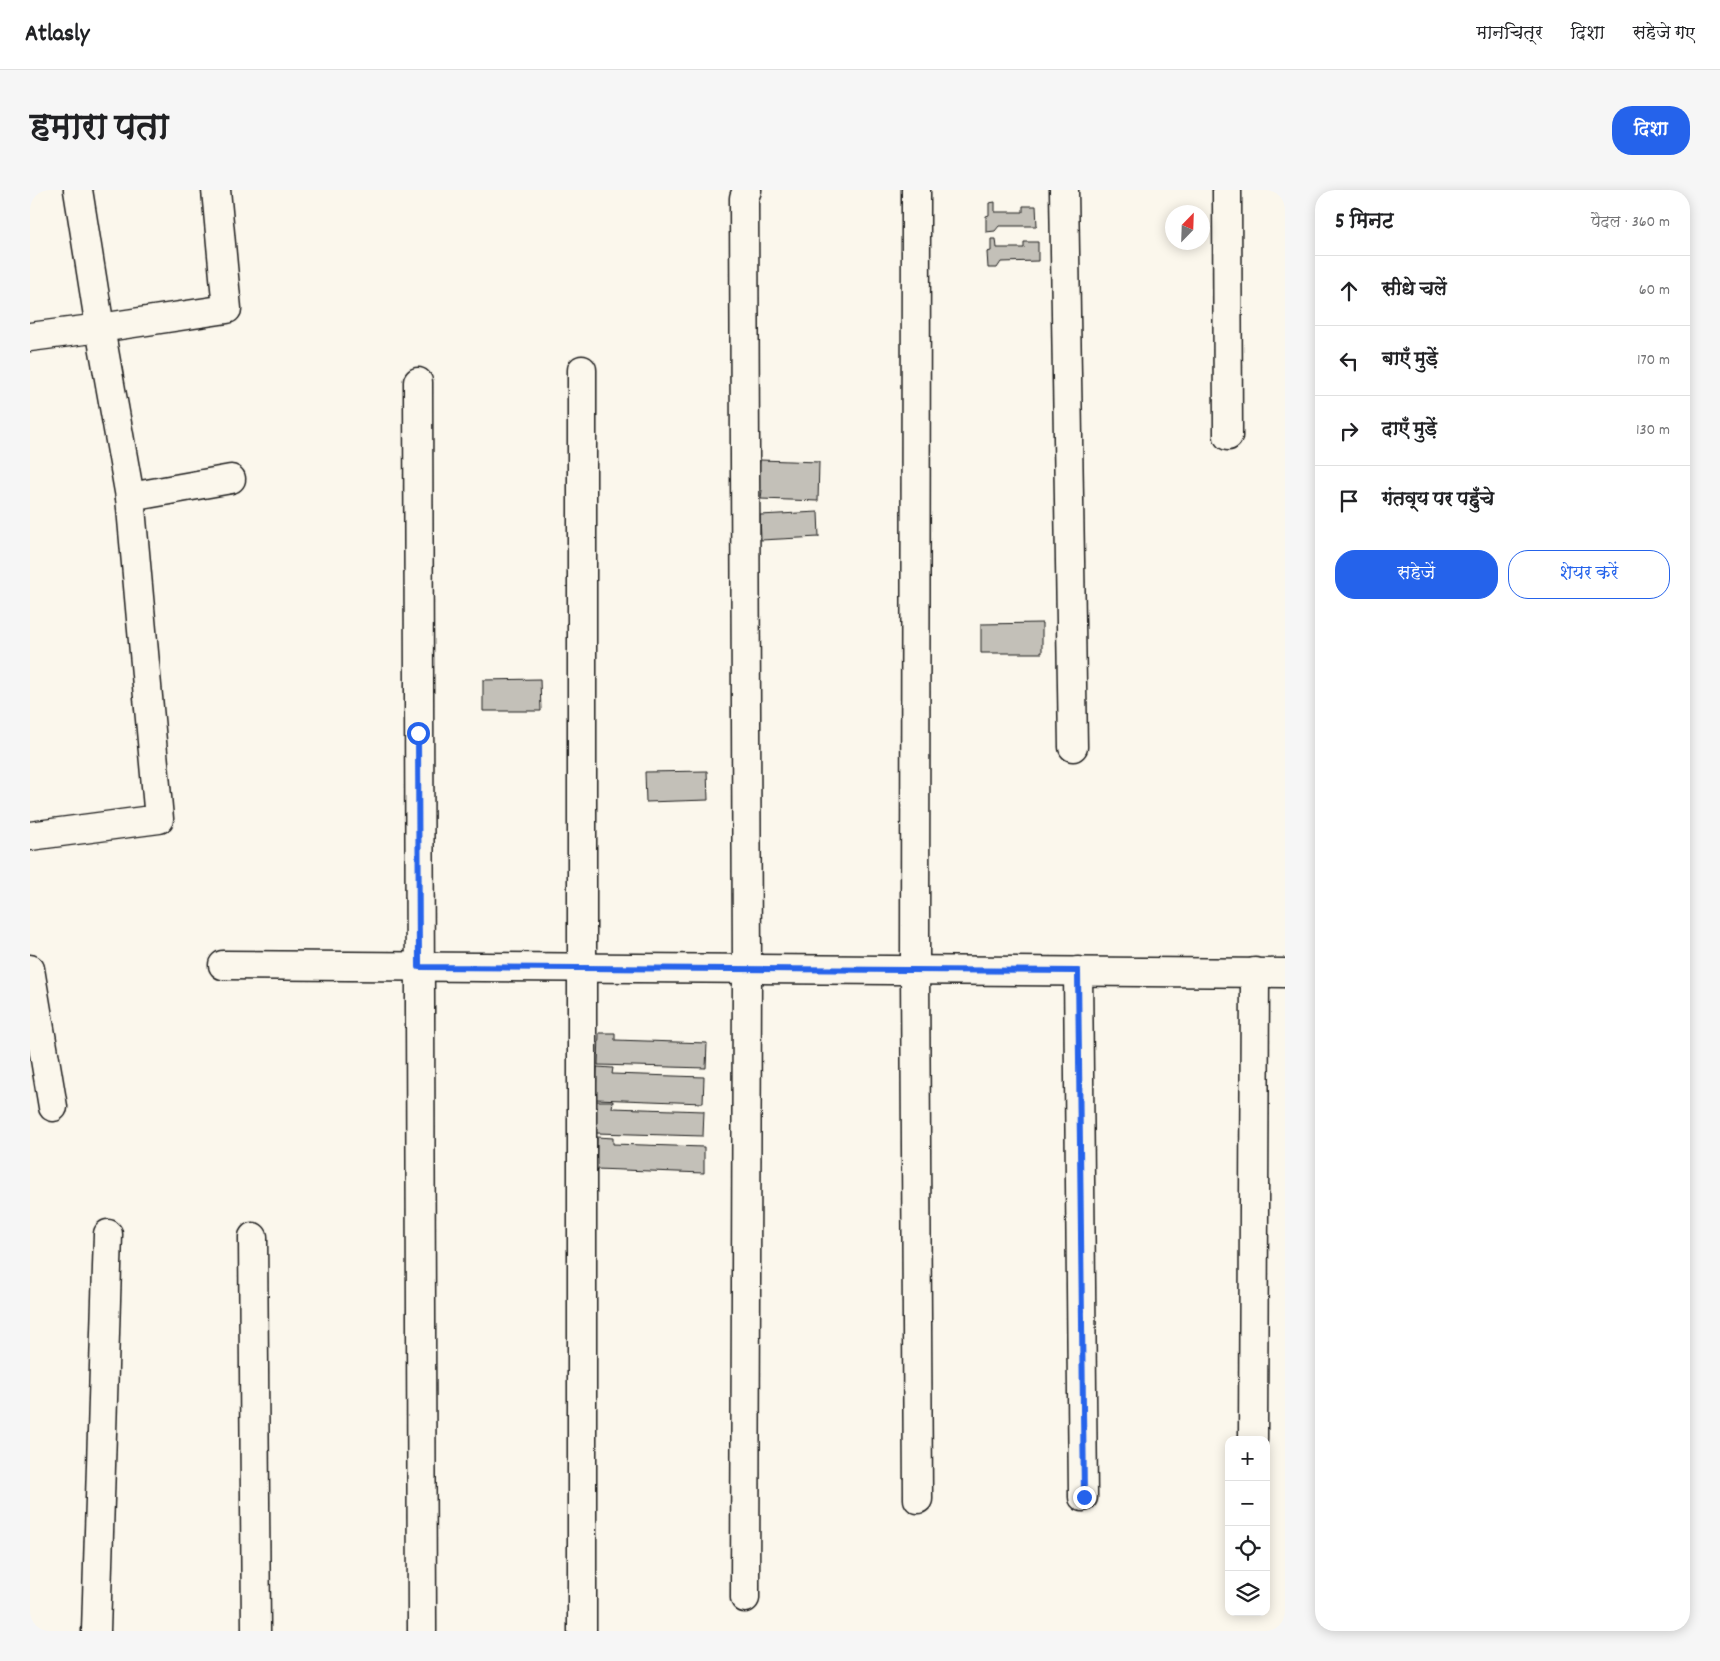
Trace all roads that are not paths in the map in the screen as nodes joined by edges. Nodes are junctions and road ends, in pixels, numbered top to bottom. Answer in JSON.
{"nodes":[{"id":1,"x":78,"y":190,"type":"edge"},
{"id":2,"x":216,"y":190,"type":"edge"},
{"id":3,"x":748,"y":190,"type":"edge"},
{"id":4,"x":916,"y":190,"type":"edge"},
{"id":5,"x":1064,"y":190,"type":"edge"},
{"id":6,"x":1226,"y":190,"type":"edge"},
{"id":7,"x":100,"y":328,"type":"junction"},
{"id":8,"x":30,"y":337,"type":"edge"},
{"id":9,"x":582,"y":370,"type":"dead end"},
{"id":10,"x":418,"y":382,"type":"dead end"},
{"id":11,"x":1228,"y":436,"type":"dead end"},
{"id":12,"x":231,"y":479,"type":"dead end"},
{"id":13,"x":130,"y":496,"type":"junction"},
{"id":14,"x":1073,"y":747,"type":"dead end"},
{"id":15,"x":30,"y":836,"type":"edge"},
{"id":16,"x":223,"y":965,"type":"dead end"},
{"id":17,"x":419,"y":967,"type":"junction"},
{"id":18,"x":583,"y":968,"type":"junction"},
{"id":19,"x":30,"y":969,"type":"edge"},
{"id":20,"x":748,"y":969,"type":"junction"},
{"id":21,"x":915,"y":970,"type":"junction"},
{"id":22,"x":1078,"y":971,"type":"junction"},
{"id":23,"x":1255,"y":972,"type":"junction"},
{"id":24,"x":1285,"y":973,"type":"edge"},
{"id":25,"x":34,"y":1023,"type":"edge"},
{"id":26,"x":53,"y":1107,"type":"dead end"},
{"id":27,"x":108,"y":1234,"type":"dead end"},
{"id":28,"x":253,"y":1237,"type":"dead end"},
{"id":29,"x":1252,"y":1436,"type":"edge"},
{"id":30,"x":1084,"y":1497,"type":"dead end"},
{"id":31,"x":918,"y":1499,"type":"dead end"},
{"id":32,"x":745,"y":1598,"type":"dead end"},
{"id":33,"x":96,"y":1631,"type":"edge"},
{"id":34,"x":256,"y":1631,"type":"edge"},
{"id":35,"x":422,"y":1631,"type":"edge"},
{"id":36,"x":582,"y":1631,"type":"edge"}],
"edges":[{"from":1,"to":7,"type":"street"},
{"from":2,"to":7,"type":"street"},
{"from":3,"to":20,"type":"street"},
{"from":4,"to":21,"type":"street"},
{"from":5,"to":14,"type":"street"},
{"from":6,"to":11,"type":"street"},
{"from":7,"to":8,"type":"street"},
{"from":7,"to":13,"type":"street"},
{"from":9,"to":18,"type":"street"},
{"from":10,"to":17,"type":"street"},
{"from":12,"to":13,"type":"street"},
{"from":13,"to":15,"type":"street"},
{"from":16,"to":17,"type":"street"},
{"from":17,"to":18,"type":"street"},
{"from":17,"to":35,"type":"street"},
{"from":18,"to":20,"type":"street"},
{"from":18,"to":36,"type":"street"},
{"from":19,"to":25,"type":"street"},
{"from":20,"to":21,"type":"street"},
{"from":20,"to":32,"type":"street"},
{"from":21,"to":22,"type":"street"},
{"from":21,"to":31,"type":"street"},
{"from":22,"to":23,"type":"street"},
{"from":22,"to":30,"type":"street"},
{"from":23,"to":24,"type":"street"},
{"from":23,"to":29,"type":"street"},
{"from":25,"to":26,"type":"street"},
{"from":27,"to":33,"type":"street"},
{"from":28,"to":34,"type":"street"}]}
